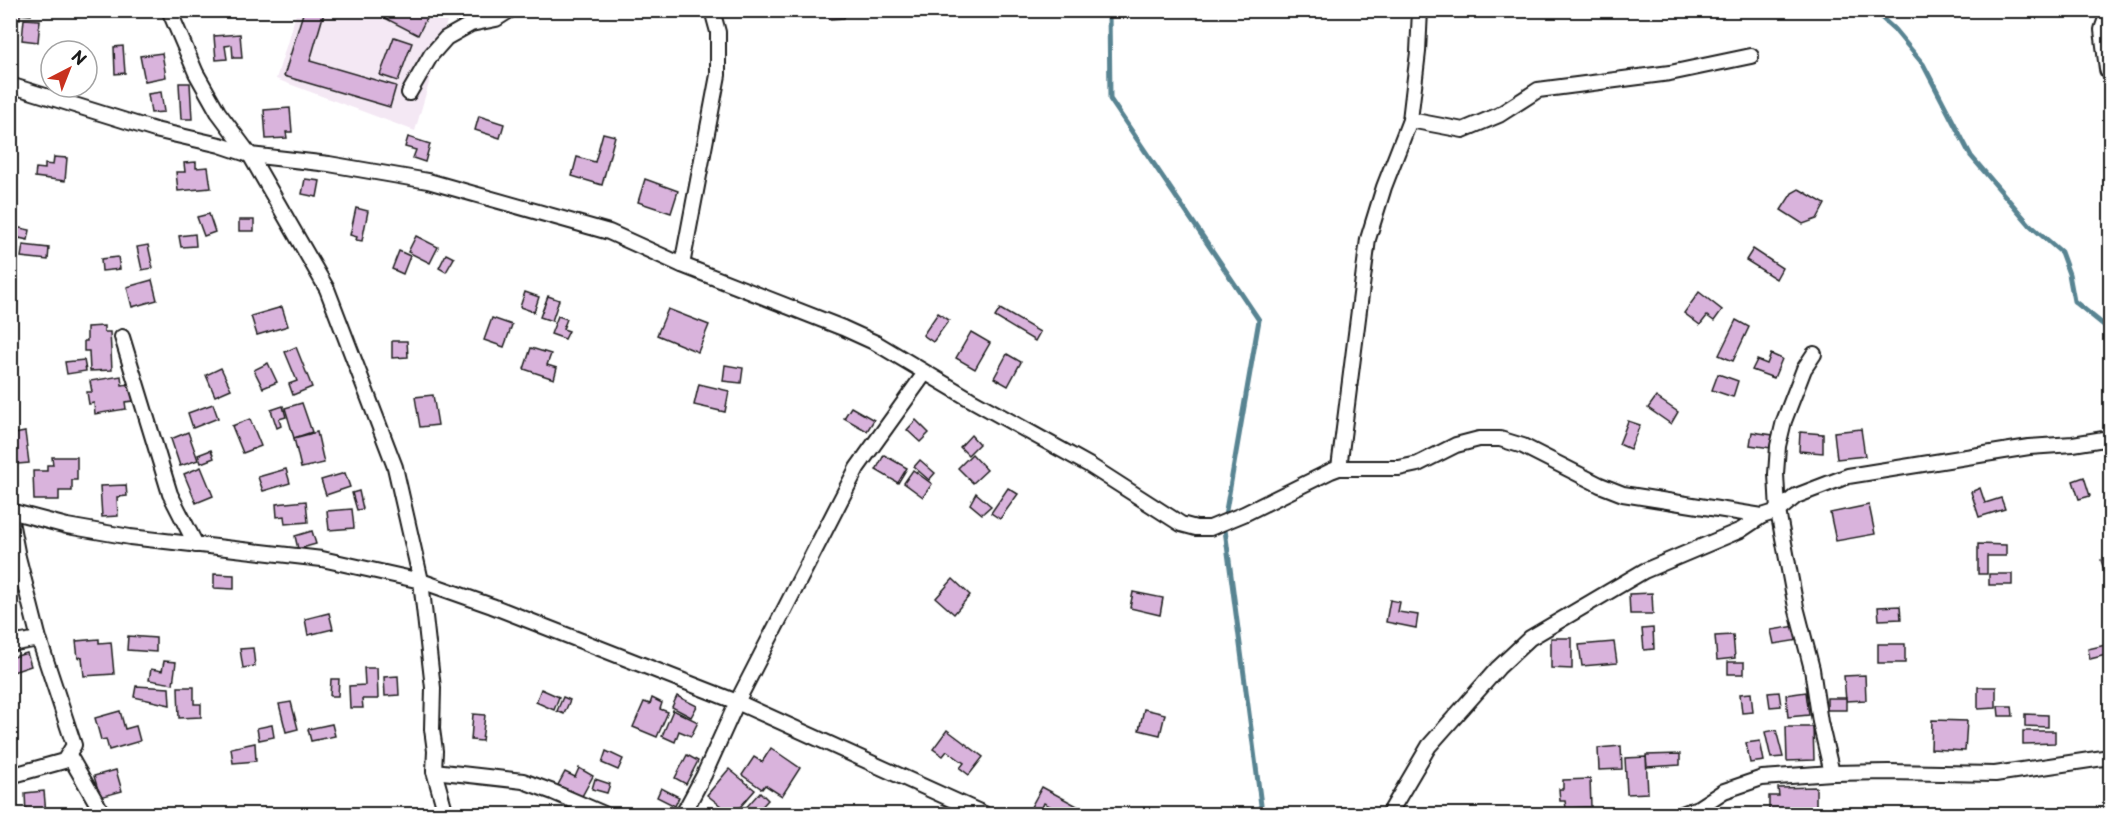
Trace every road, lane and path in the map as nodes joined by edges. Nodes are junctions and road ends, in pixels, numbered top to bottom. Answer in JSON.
{"nodes":[{"id":1,"x":169,"y":10,"type":"edge"},
{"id":2,"x":510,"y":10,"type":"edge"},
{"id":3,"x":712,"y":10,"type":"edge"},
{"id":4,"x":1420,"y":10,"type":"edge"},
{"id":5,"x":2110,"y":16,"type":"edge"},
{"id":6,"x":1751,"y":56,"type":"dead end"},
{"id":7,"x":2110,"y":69,"type":"edge"},
{"id":8,"x":10,"y":85,"type":"edge"},
{"id":9,"x":409,"y":93,"type":"dead end"},
{"id":10,"x":1410,"y":120,"type":"junction"},
{"id":11,"x":250,"y":155,"type":"junction"},
{"id":12,"x":682,"y":265,"type":"junction"},
{"id":13,"x":122,"y":337,"type":"dead end"},
{"id":14,"x":1814,"y":354,"type":"dead end"},
{"id":15,"x":925,"y":373,"type":"junction"},
{"id":16,"x":2110,"y":438,"type":"edge"},
{"id":17,"x":1339,"y":468,"type":"junction"},
{"id":18,"x":1778,"y":511,"type":"junction"},
{"id":19,"x":10,"y":514,"type":"edge"},
{"id":20,"x":1761,"y":516,"type":"junction"},
{"id":21,"x":196,"y":545,"type":"junction"},
{"id":22,"x":421,"y":581,"type":"junction"},
{"id":23,"x":39,"y":639,"type":"junction"},
{"id":24,"x":10,"y":644,"type":"edge"},
{"id":25,"x":737,"y":702,"type":"junction"},
{"id":26,"x":69,"y":755,"type":"junction"},
{"id":27,"x":2110,"y":757,"type":"edge"},
{"id":28,"x":434,"y":771,"type":"junction"},
{"id":29,"x":1832,"y":773,"type":"junction"},
{"id":30,"x":10,"y":776,"type":"edge"},
{"id":31,"x":1709,"y":808,"type":"edge"},
{"id":32,"x":103,"y":814,"type":"edge"},
{"id":33,"x":446,"y":814,"type":"edge"},
{"id":34,"x":604,"y":814,"type":"edge"},
{"id":35,"x":682,"y":814,"type":"edge"},
{"id":36,"x":984,"y":814,"type":"edge"},
{"id":37,"x":1389,"y":814,"type":"edge"},
{"id":38,"x":1682,"y":814,"type":"edge"}],
"edges":[{"from":1,"to":11,"type":"street"},
{"from":2,"to":9,"type":"street"},
{"from":3,"to":12,"type":"street"},
{"from":4,"to":10,"type":"street"},
{"from":5,"to":7,"type":"street"},
{"from":6,"to":10,"type":"street"},
{"from":8,"to":11,"type":"street"},
{"from":10,"to":17,"type":"street"},
{"from":11,"to":12,"type":"street"},
{"from":11,"to":22,"type":"street"},
{"from":12,"to":15,"type":"street"},
{"from":13,"to":21,"type":"street"},
{"from":14,"to":18,"type":"street"},
{"from":15,"to":17,"type":"street"},
{"from":15,"to":25,"type":"street"},
{"from":16,"to":18,"type":"street"},
{"from":17,"to":20,"type":"street"},
{"from":18,"to":20,"type":"street"},
{"from":18,"to":29,"type":"street"},
{"from":19,"to":21,"type":"street"},
{"from":19,"to":23,"type":"street"},
{"from":20,"to":37,"type":"street"},
{"from":21,"to":22,"type":"street"},
{"from":22,"to":25,"type":"street"},
{"from":22,"to":28,"type":"street"},
{"from":23,"to":24,"type":"street"},
{"from":23,"to":26,"type":"street"},
{"from":25,"to":35,"type":"street"},
{"from":25,"to":36,"type":"street"},
{"from":26,"to":30,"type":"street"},
{"from":26,"to":32,"type":"street"},
{"from":27,"to":29,"type":"street"},
{"from":28,"to":33,"type":"street"},
{"from":28,"to":34,"type":"street"},
{"from":29,"to":31,"type":"street"},
{"from":31,"to":38,"type":"street"}]}
